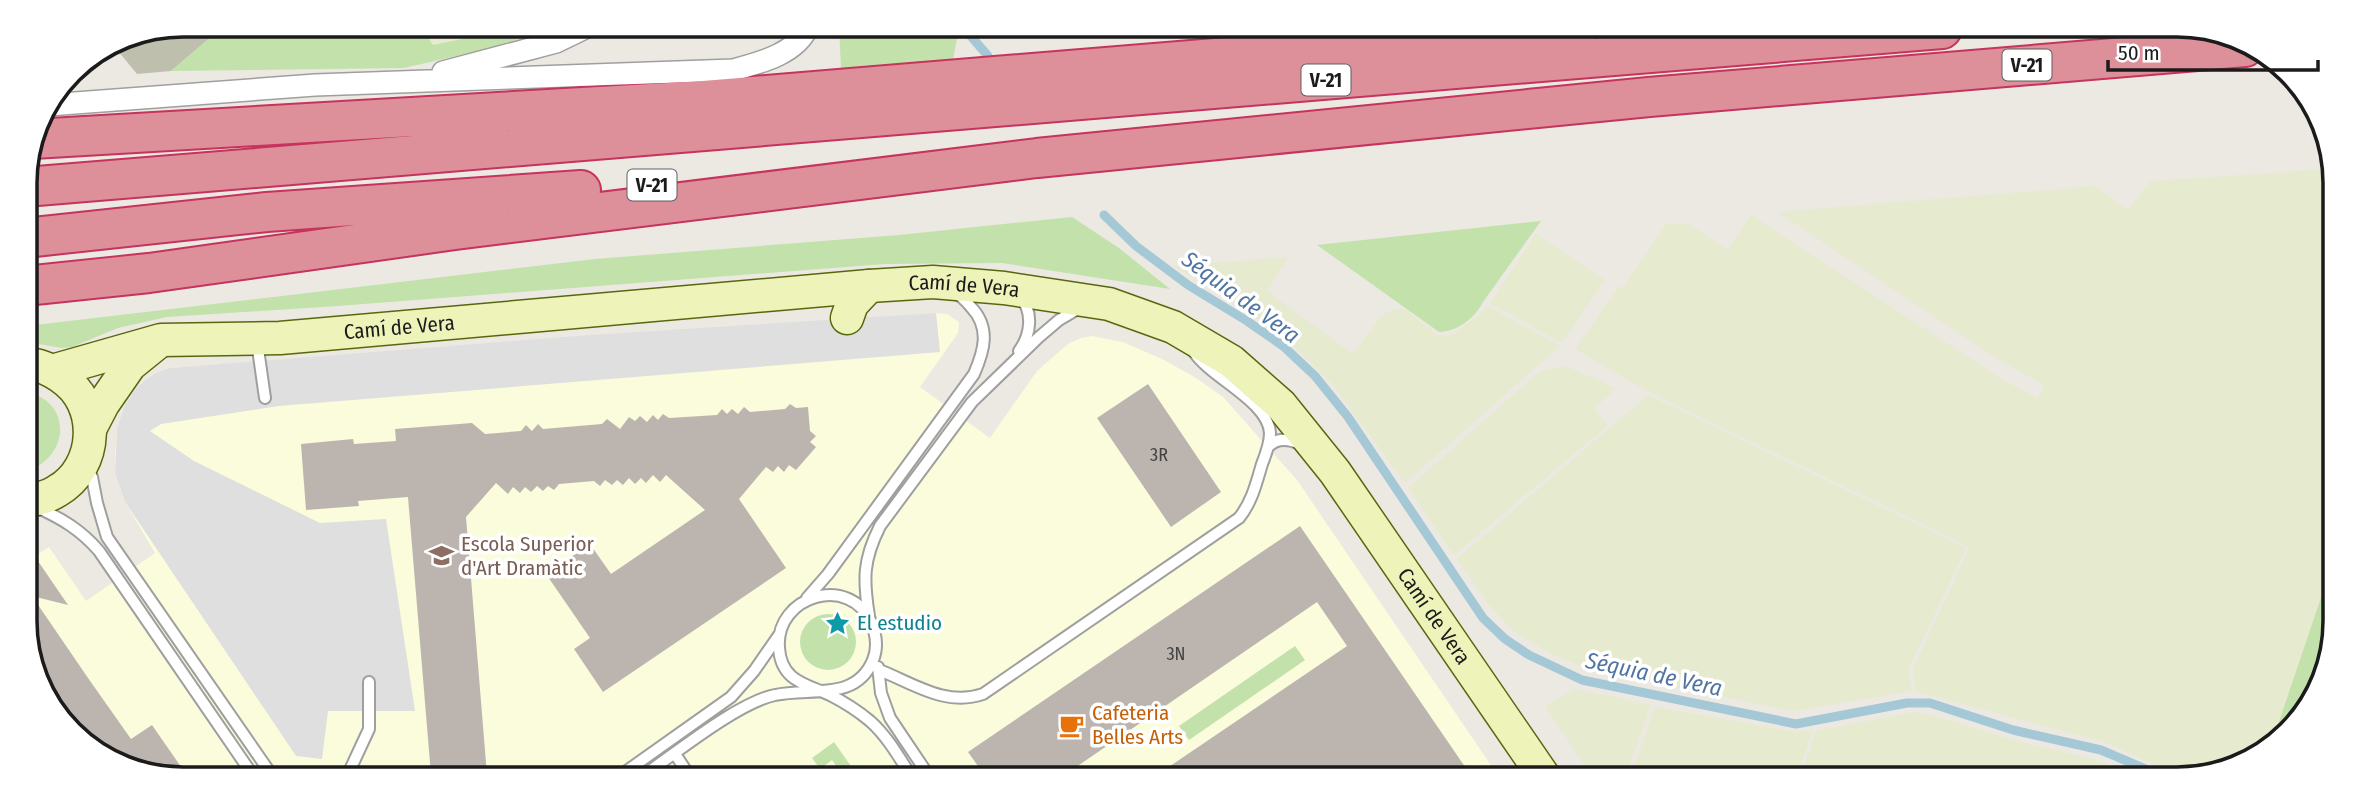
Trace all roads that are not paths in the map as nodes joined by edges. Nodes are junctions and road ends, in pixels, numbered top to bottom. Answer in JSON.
{"nodes":[{"id":1,"x":566,"y":37,"type":"edge"},
{"id":2,"x":802,"y":37,"type":"edge"},
{"id":3,"x":1469,"y":37,"type":"edge"},
{"id":4,"x":1845,"y":37,"type":"edge"},
{"id":5,"x":2233,"y":48,"type":"edge"},
{"id":6,"x":407,"y":81,"type":"junction"},
{"id":7,"x":60,"y":104,"type":"edge"},
{"id":8,"x":44,"y":138,"type":"edge"},
{"id":9,"x":1037,"y":158,"type":"junction"},
{"id":10,"x":37,"y":186,"type":"edge"},
{"id":11,"x":37,"y":237,"type":"edge"},
{"id":12,"x":149,"y":272,"type":"junction"},
{"id":13,"x":933,"y":282,"type":"junction"},
{"id":14,"x":37,"y":285,"type":"edge"},
{"id":15,"x":869,"y":286,"type":"junction"},
{"id":16,"x":1004,"y":288,"type":"junction"},
{"id":17,"x":1109,"y":304,"type":"junction"},
{"id":18,"x":37,"y":305,"type":"edge"},
{"id":19,"x":847,"y":318,"type":"dead end"},
{"id":20,"x":1173,"y":327,"type":"junction"},
{"id":21,"x":256,"y":339,"type":"junction"},
{"id":22,"x":161,"y":340,"type":"junction"},
{"id":23,"x":39,"y":367,"type":"edge"},
{"id":24,"x":1008,"y":368,"type":"junction"},
{"id":25,"x":265,"y":398,"type":"dead end"},
{"id":26,"x":91,"y":427,"type":"junction"},
{"id":27,"x":1268,"y":447,"type":"junction"},
{"id":28,"x":84,"y":463,"type":"junction"},
{"id":29,"x":1335,"y":472,"type":"junction"},
{"id":30,"x":37,"y":499,"type":"edge"},
{"id":31,"x":37,"y":507,"type":"edge"},
{"id":32,"x":806,"y":599,"type":"junction"},
{"id":33,"x":870,"y":619,"type":"junction"},
{"id":34,"x":779,"y":635,"type":"junction"},
{"id":35,"x":874,"y":659,"type":"junction"},
{"id":36,"x":879,"y":670,"type":"junction"},
{"id":37,"x":902,"y":678,"type":"junction"},
{"id":38,"x":369,"y":682,"type":"dead end"},
{"id":39,"x":822,"y":692,"type":"junction"},
{"id":40,"x":881,"y":693,"type":"junction"},
{"id":41,"x":675,"y":754,"type":"junction"},
{"id":42,"x":247,"y":767,"type":"edge"},
{"id":43,"x":266,"y":767,"type":"edge"},
{"id":44,"x":351,"y":767,"type":"edge"},
{"id":45,"x":632,"y":767,"type":"edge"},
{"id":46,"x":656,"y":767,"type":"edge"},
{"id":47,"x":684,"y":767,"type":"edge"},
{"id":48,"x":905,"y":767,"type":"edge"},
{"id":49,"x":923,"y":767,"type":"edge"},
{"id":50,"x":1537,"y":767,"type":"edge"}],
"edges":[{"from":1,"to":6,"type":"street"},
{"from":2,"to":6,"type":"street"},
{"from":3,"to":8,"type":"highway"},
{"from":4,"to":10,"type":"highway","number":"V-21"},
{"from":5,"to":9,"type":"highway","number":"V-21"},
{"from":6,"to":7,"type":"street"},
{"from":9,"to":11,"type":"highway","number":"V-21"},
{"from":9,"to":12,"type":"highway"},
{"from":12,"to":14,"type":"highway"},
{"from":12,"to":18,"type":"highway"},
{"from":13,"to":15,"type":"street","name":"Camí de Vera"},
{"from":13,"to":16,"type":"street","name":"Camí de Vera"},
{"from":13,"to":32,"type":"lane"},
{"from":15,"to":19,"type":"street"},
{"from":15,"to":21,"type":"street","name":"Camí de Vera"},
{"from":16,"to":17,"type":"street","name":"Camí de Vera"},
{"from":16,"to":24,"type":"lane"},
{"from":17,"to":20,"type":"street","name":"Camí de Vera"},
{"from":17,"to":24,"type":"lane"},
{"from":20,"to":27,"type":"lane"},
{"from":20,"to":29,"type":"street","name":"Camí de Vera"},
{"from":21,"to":22,"type":"street","name":"Camí de Vera"},
{"from":21,"to":25,"type":"lane"},
{"from":22,"to":23,"type":"street","name":"Camí de Vera"},
{"from":22,"to":26,"type":"street"},
{"from":23,"to":26,"type":"street"},
{"from":24,"to":33,"type":"lane"},
{"from":26,"to":28,"type":"street"},
{"from":27,"to":29,"type":"lane"},
{"from":27,"to":37,"type":"lane"},
{"from":28,"to":30,"type":"street"},
{"from":28,"to":43,"type":"lane"},
{"from":29,"to":50,"type":"street","name":"Camí de Vera"},
{"from":31,"to":42,"type":"lane"},
{"from":32,"to":33,"type":"lane"},
{"from":32,"to":34,"type":"lane"},
{"from":33,"to":35,"type":"lane"},
{"from":34,"to":39,"type":"lane"},
{"from":34,"to":45,"type":"lane"},
{"from":35,"to":36,"type":"lane"},
{"from":35,"to":39,"type":"lane"},
{"from":36,"to":37,"type":"lane"},
{"from":36,"to":40,"type":"lane"},
{"from":37,"to":40,"type":"lane"},
{"from":38,"to":44,"type":"lane"},
{"from":39,"to":41,"type":"lane"},
{"from":39,"to":48,"type":"lane"},
{"from":40,"to":49,"type":"lane"},
{"from":41,"to":46,"type":"lane"},
{"from":41,"to":47,"type":"lane"}]}
